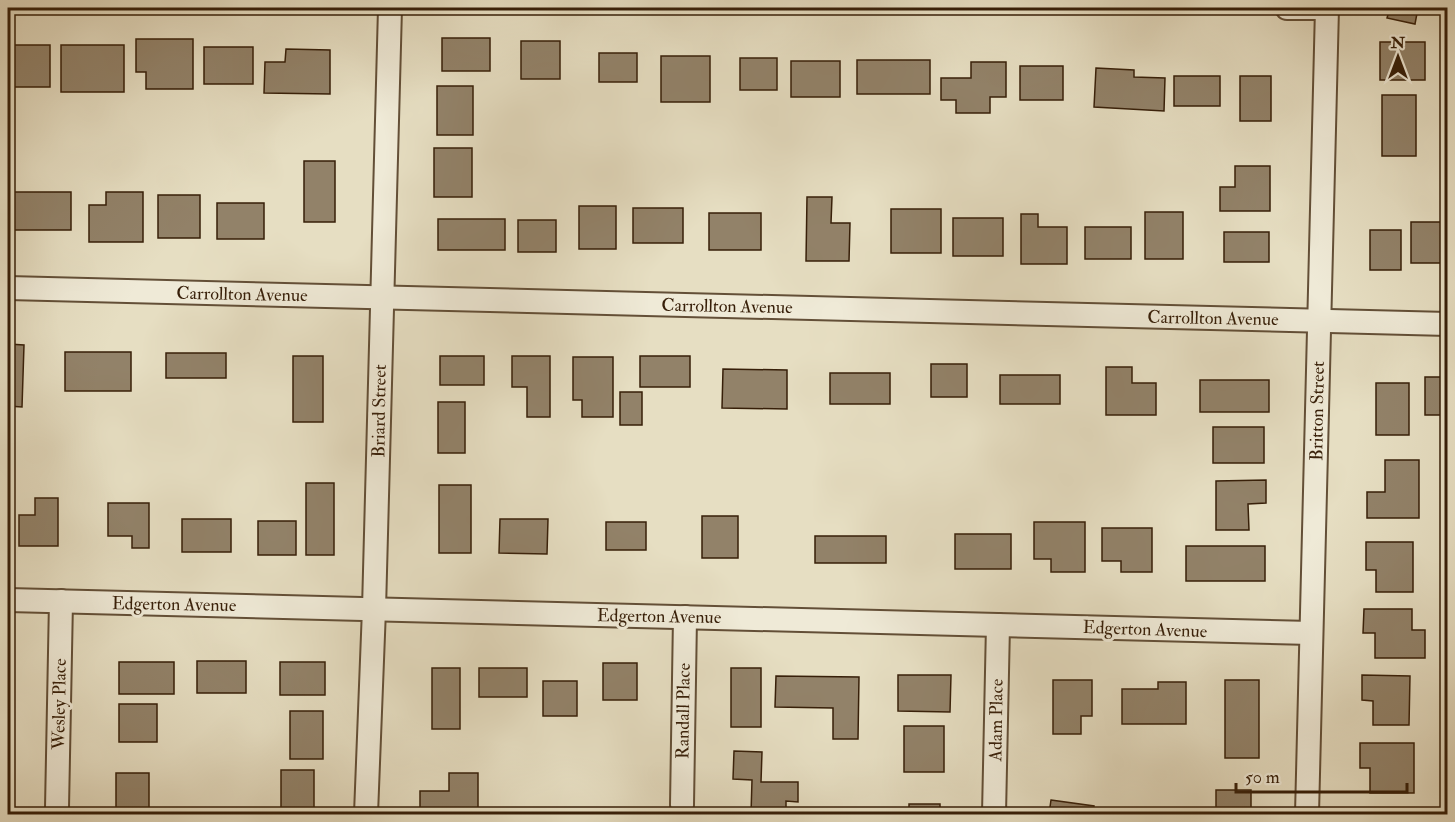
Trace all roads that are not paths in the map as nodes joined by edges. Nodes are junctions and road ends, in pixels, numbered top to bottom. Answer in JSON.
{"nodes":[{"id":1,"x":390,"y":8,"type":"edge"},
{"id":2,"x":1287,"y":8,"type":"edge"},
{"id":3,"x":1327,"y":8,"type":"edge"},
{"id":4,"x":8,"y":288,"type":"edge"},
{"id":5,"x":382,"y":297,"type":"junction"},
{"id":6,"x":1319,"y":320,"type":"junction"},
{"id":7,"x":1448,"y":324,"type":"edge"},
{"id":8,"x":8,"y":600,"type":"edge"},
{"id":9,"x":62,"y":601,"type":"junction"},
{"id":10,"x":374,"y":609,"type":"junction"},
{"id":11,"x":685,"y":617,"type":"junction"},
{"id":12,"x":998,"y":625,"type":"junction"},
{"id":13,"x":1311,"y":633,"type":"junction"},
{"id":14,"x":682,"y":805,"type":"dead end"},
{"id":15,"x":57,"y":808,"type":"dead end"},
{"id":16,"x":366,"y":814,"type":"edge"},
{"id":17,"x":994,"y":814,"type":"edge"},
{"id":18,"x":1307,"y":814,"type":"edge"}],
"edges":[{"from":1,"to":5,"type":"street","name":"Briard Street"},
{"from":2,"to":3,"type":"street"},
{"from":3,"to":6,"type":"street","name":"Britton Street"},
{"from":4,"to":5,"type":"street","name":"Carrollton Avenue"},
{"from":5,"to":6,"type":"street","name":"Carrollton Avenue"},
{"from":5,"to":10,"type":"street","name":"Briard Street"},
{"from":6,"to":7,"type":"street","name":"Carrollton Avenue"},
{"from":6,"to":13,"type":"street","name":"Britton Street"},
{"from":8,"to":9,"type":"street","name":"Edgerton Avenue"},
{"from":9,"to":10,"type":"street","name":"Edgerton Avenue"},
{"from":9,"to":15,"type":"street","name":"Wesley Place"},
{"from":10,"to":11,"type":"street","name":"Edgerton Avenue"},
{"from":10,"to":16,"type":"street","name":"Briard Street"},
{"from":11,"to":12,"type":"street","name":"Edgerton Avenue"},
{"from":11,"to":14,"type":"street","name":"Randall Place"},
{"from":12,"to":13,"type":"street","name":"Edgerton Avenue"},
{"from":12,"to":17,"type":"street","name":"Adam Place"},
{"from":13,"to":18,"type":"street","name":"Britton Street"}]}
